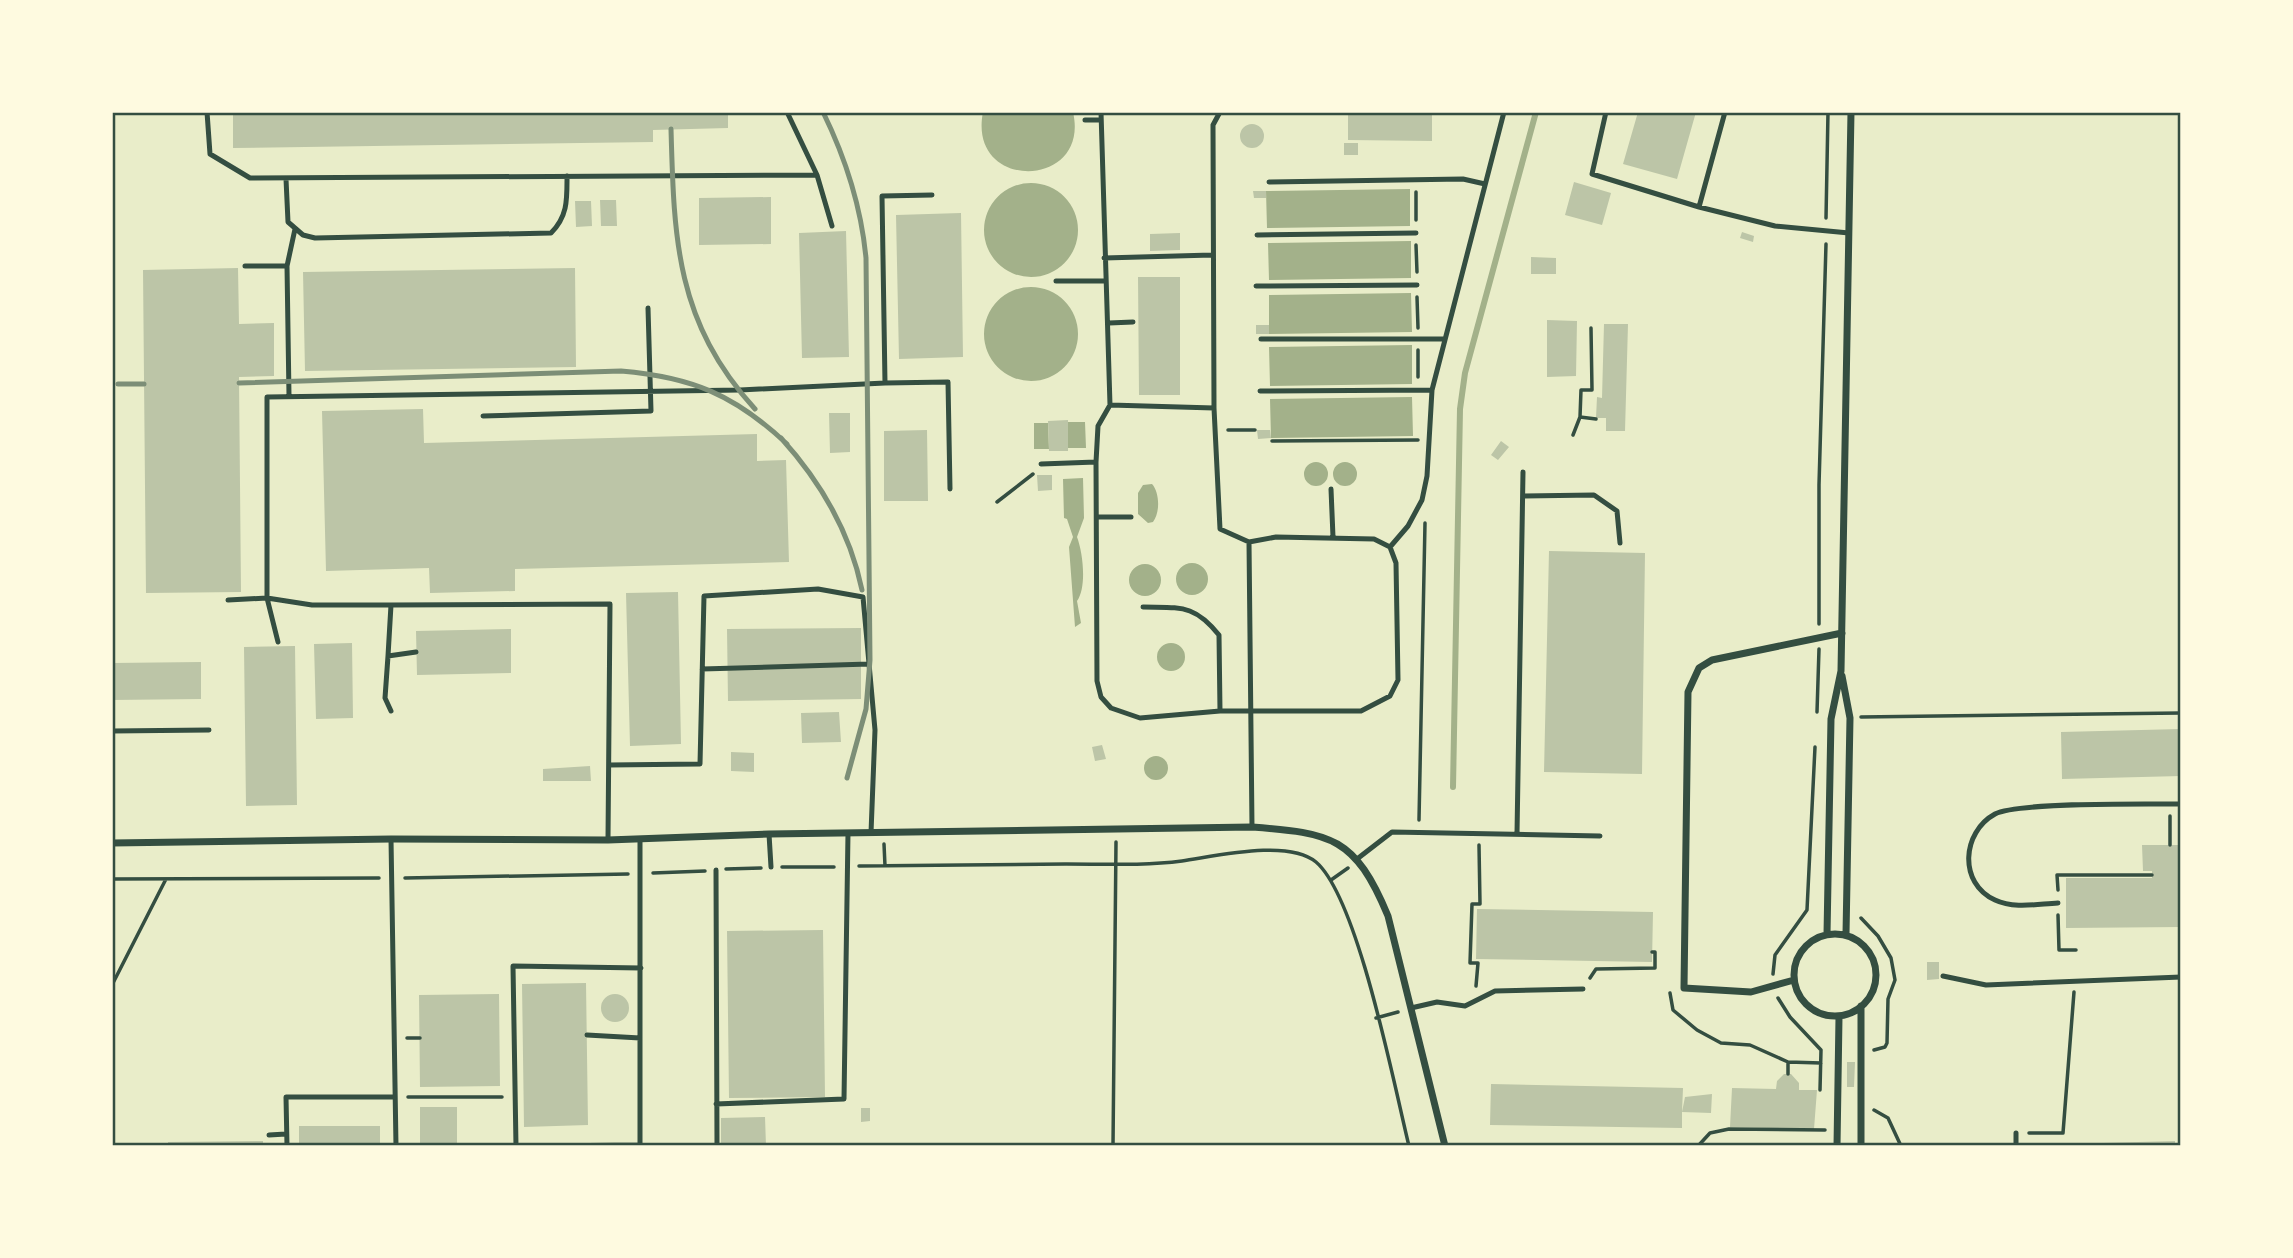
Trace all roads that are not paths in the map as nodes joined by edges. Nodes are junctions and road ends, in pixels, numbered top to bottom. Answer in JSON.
{"nodes":[{"id":1,"x":207,"y":112,"type":"edge"},
{"id":2,"x":788,"y":112,"type":"edge"},
{"id":3,"x":1101,"y":112,"type":"edge"},
{"id":4,"x":1220,"y":112,"type":"edge"},
{"id":5,"x":1504,"y":112,"type":"edge"},
{"id":6,"x":1606,"y":112,"type":"edge"},
{"id":7,"x":1725,"y":112,"type":"edge"},
{"id":8,"x":1851,"y":112,"type":"edge"},
{"id":9,"x":1085,"y":120,"type":"dead end"},
{"id":10,"x":1101,"y":120,"type":"junction"},
{"id":11,"x":817,"y":175,"type":"junction"},
{"id":12,"x":567,"y":176,"type":"junction"},
{"id":13,"x":286,"y":178,"type":"junction"},
{"id":14,"x":1269,"y":181,"type":"dead end"},
{"id":15,"x":1485,"y":184,"type":"junction"},
{"id":16,"x":932,"y":195,"type":"dead end"},
{"id":17,"x":1699,"y":207,"type":"junction"},
{"id":18,"x":832,"y":226,"type":"dead end"},
{"id":19,"x":295,"y":229,"type":"junction"},
{"id":20,"x":1416,"y":233,"type":"road end"},
{"id":21,"x":1849,"y":233,"type":"junction"},
{"id":22,"x":1256,"y":235,"type":"dead end"},
{"id":23,"x":1212,"y":255,"type":"junction"},
{"id":24,"x":1104,"y":258,"type":"junction"},
{"id":25,"x":245,"y":266,"type":"dead end"},
{"id":26,"x":287,"y":266,"type":"junction"},
{"id":27,"x":1056,"y":281,"type":"dead end"},
{"id":28,"x":1106,"y":281,"type":"junction"},
{"id":29,"x":1418,"y":285,"type":"road end"},
{"id":30,"x":1256,"y":286,"type":"dead end"},
{"id":31,"x":648,"y":308,"type":"dead end"},
{"id":32,"x":1133,"y":322,"type":"dead end"},
{"id":33,"x":1109,"y":323,"type":"junction"},
{"id":34,"x":1261,"y":339,"type":"dead end"},
{"id":35,"x":1444,"y":339,"type":"junction"},
{"id":36,"x":885,"y":383,"type":"junction"},
{"id":37,"x":1432,"y":390,"type":"junction"},
{"id":38,"x":1260,"y":391,"type":"dead end"},
{"id":39,"x":650,"y":392,"type":"junction"},
{"id":40,"x":289,"y":396,"type":"junction"},
{"id":41,"x":1111,"y":405,"type":"junction"},
{"id":42,"x":1214,"y":408,"type":"junction"},
{"id":43,"x":483,"y":416,"type":"dead end"},
{"id":44,"x":1096,"y":462,"type":"junction"},
{"id":45,"x":1041,"y":464,"type":"road end"},
{"id":46,"x":1523,"y":472,"type":"dead end"},
{"id":47,"x":950,"y":489,"type":"dead end"},
{"id":48,"x":1331,"y":489,"type":"dead end"},
{"id":49,"x":1522,"y":496,"type":"junction"},
{"id":50,"x":1097,"y":517,"type":"junction"},
{"id":51,"x":1131,"y":517,"type":"dead end"},
{"id":52,"x":1333,"y":537,"type":"junction"},
{"id":53,"x":1249,"y":542,"type":"junction"},
{"id":54,"x":1620,"y":543,"type":"dead end"},
{"id":55,"x":1390,"y":547,"type":"junction"},
{"id":56,"x":267,"y":598,"type":"junction"},
{"id":57,"x":228,"y":600,"type":"dead end"},
{"id":58,"x":391,"y":606,"type":"junction"},
{"id":59,"x":1143,"y":607,"type":"dead end"},
{"id":60,"x":1842,"y":633,"type":"junction"},
{"id":61,"x":278,"y":642,"type":"dead end"},
{"id":62,"x":416,"y":652,"type":"dead end"},
{"id":63,"x":388,"y":656,"type":"junction"},
{"id":64,"x":869,"y":664,"type":"junction"},
{"id":65,"x":702,"y":669,"type":"junction"},
{"id":66,"x":1841,"y":671,"type":"junction"},
{"id":67,"x":391,"y":711,"type":"dead end"},
{"id":68,"x":1220,"y":711,"type":"junction"},
{"id":69,"x":1249,"y":713,"type":"junction"},
{"id":70,"x":209,"y":730,"type":"dead end"},
{"id":71,"x":112,"y":731,"type":"edge"},
{"id":72,"x":609,"y":765,"type":"junction"},
{"id":73,"x":2181,"y":804,"type":"edge"},
{"id":74,"x":1252,"y":827,"type":"junction"},
{"id":75,"x":848,"y":833,"type":"junction"},
{"id":76,"x":871,"y":833,"type":"junction"},
{"id":77,"x":769,"y":834,"type":"junction"},
{"id":78,"x":1517,"y":834,"type":"junction"},
{"id":79,"x":1600,"y":836,"type":"dead end"},
{"id":80,"x":391,"y":839,"type":"junction"},
{"id":81,"x":640,"y":839,"type":"junction"},
{"id":82,"x":608,"y":840,"type":"junction"},
{"id":83,"x":112,"y":843,"type":"edge"},
{"id":84,"x":1357,"y":859,"type":"junction"},
{"id":85,"x":771,"y":867,"type":"dead end"},
{"id":86,"x":716,"y":870,"type":"dead end"},
{"id":87,"x":2058,"y":903,"type":"road end"},
{"id":88,"x":1846,"y":933,"type":"junction"},
{"id":89,"x":1826,"y":934,"type":"junction"},
{"id":90,"x":640,"y":968,"type":"junction"},
{"id":91,"x":1943,"y":976,"type":"dead end"},
{"id":92,"x":2181,"y":977,"type":"edge"},
{"id":93,"x":1794,"y":979,"type":"junction"},
{"id":94,"x":1583,"y":989,"type":"road end"},
{"id":95,"x":1861,"y":1006,"type":"junction"},
{"id":96,"x":1411,"y":1008,"type":"junction"},
{"id":97,"x":1839,"y":1017,"type":"junction"},
{"id":98,"x":587,"y":1035,"type":"dead end"},
{"id":99,"x":640,"y":1038,"type":"junction"},
{"id":100,"x":396,"y":1097,"type":"junction"},
{"id":101,"x":716,"y":1104,"type":"junction"},
{"id":102,"x":2016,"y":1133,"type":"road end"},
{"id":103,"x":286,"y":1134,"type":"junction"},
{"id":104,"x":269,"y":1135,"type":"dead end"},
{"id":105,"x":287,"y":1146,"type":"edge"},
{"id":106,"x":396,"y":1146,"type":"edge"},
{"id":107,"x":516,"y":1146,"type":"edge"},
{"id":108,"x":537,"y":1146,"type":"edge"},
{"id":109,"x":640,"y":1146,"type":"edge"},
{"id":110,"x":716,"y":1146,"type":"edge"},
{"id":111,"x":1446,"y":1146,"type":"edge"},
{"id":112,"x":1837,"y":1146,"type":"edge"},
{"id":113,"x":1861,"y":1146,"type":"edge"},
{"id":114,"x":2016,"y":1146,"type":"edge"}],
"edges":[{"from":1,"to":13,"type":"lane"},
{"from":2,"to":11,"type":"lane"},
{"from":3,"to":10,"type":"lane"},
{"from":4,"to":23,"type":"lane"},
{"from":5,"to":15,"type":"lane"},
{"from":6,"to":17,"type":"lane"},
{"from":7,"to":17,"type":"lane"},
{"from":8,"to":21,"type":"street"},
{"from":9,"to":10,"type":"lane"},
{"from":10,"to":24,"type":"lane"},
{"from":11,"to":12,"type":"lane"},
{"from":11,"to":18,"type":"lane"},
{"from":12,"to":13,"type":"lane"},
{"from":12,"to":19,"type":"lane"},
{"from":13,"to":19,"type":"lane"},
{"from":14,"to":15,"type":"lane"},
{"from":15,"to":35,"type":"lane"},
{"from":16,"to":36,"type":"lane"},
{"from":17,"to":21,"type":"lane"},
{"from":19,"to":26,"type":"lane"},
{"from":20,"to":22,"type":"lane"},
{"from":21,"to":60,"type":"street"},
{"from":23,"to":24,"type":"lane"},
{"from":23,"to":42,"type":"lane"},
{"from":24,"to":28,"type":"lane"},
{"from":25,"to":26,"type":"lane"},
{"from":26,"to":40,"type":"lane"},
{"from":27,"to":28,"type":"lane"},
{"from":28,"to":33,"type":"lane"},
{"from":29,"to":30,"type":"lane"},
{"from":31,"to":39,"type":"lane"},
{"from":32,"to":33,"type":"lane"},
{"from":33,"to":41,"type":"lane"},
{"from":34,"to":35,"type":"lane"},
{"from":35,"to":37,"type":"lane"},
{"from":36,"to":39,"type":"lane"},
{"from":36,"to":47,"type":"lane"},
{"from":37,"to":38,"type":"lane"},
{"from":37,"to":55,"type":"lane"},
{"from":39,"to":40,"type":"lane"},
{"from":39,"to":43,"type":"lane"},
{"from":40,"to":56,"type":"lane"},
{"from":41,"to":42,"type":"lane"},
{"from":41,"to":44,"type":"lane"},
{"from":42,"to":53,"type":"lane"},
{"from":44,"to":45,"type":"lane"},
{"from":44,"to":50,"type":"lane"},
{"from":46,"to":49,"type":"lane"},
{"from":48,"to":52,"type":"lane"},
{"from":49,"to":54,"type":"lane"},
{"from":49,"to":78,"type":"lane"},
{"from":50,"to":51,"type":"lane"},
{"from":50,"to":68,"type":"lane"},
{"from":52,"to":53,"type":"lane"},
{"from":52,"to":55,"type":"lane"},
{"from":53,"to":69,"type":"lane"},
{"from":55,"to":69,"type":"lane"},
{"from":56,"to":57,"type":"lane"},
{"from":56,"to":58,"type":"lane"},
{"from":56,"to":61,"type":"lane"},
{"from":58,"to":63,"type":"lane"},
{"from":58,"to":72,"type":"lane"},
{"from":59,"to":68,"type":"lane"},
{"from":60,"to":66,"type":"street"},
{"from":60,"to":93,"type":"street"},
{"from":62,"to":63,"type":"lane"},
{"from":63,"to":67,"type":"lane"},
{"from":64,"to":65,"type":"lane"},
{"from":64,"to":65,"type":"lane"},
{"from":64,"to":76,"type":"lane"},
{"from":65,"to":72,"type":"lane"},
{"from":66,"to":88,"type":"street"},
{"from":66,"to":89,"type":"street"},
{"from":68,"to":69,"type":"lane"},
{"from":69,"to":74,"type":"lane"},
{"from":70,"to":71,"type":"lane"},
{"from":72,"to":82,"type":"lane"},
{"from":73,"to":87,"type":"lane"},
{"from":74,"to":76,"type":"street"},
{"from":74,"to":84,"type":"street"},
{"from":75,"to":76,"type":"street"},
{"from":75,"to":77,"type":"street"},
{"from":75,"to":101,"type":"lane"},
{"from":77,"to":81,"type":"street"},
{"from":77,"to":85,"type":"lane"},
{"from":78,"to":79,"type":"lane"},
{"from":78,"to":84,"type":"lane"},
{"from":80,"to":82,"type":"street"},
{"from":80,"to":83,"type":"street"},
{"from":80,"to":100,"type":"lane"},
{"from":81,"to":82,"type":"street"},
{"from":81,"to":90,"type":"lane"},
{"from":84,"to":96,"type":"street"},
{"from":86,"to":101,"type":"lane"},
{"from":88,"to":89,"type":"street"},
{"from":88,"to":95,"type":"street"},
{"from":89,"to":93,"type":"street"},
{"from":90,"to":99,"type":"lane"},
{"from":90,"to":107,"type":"lane"},
{"from":91,"to":92,"type":"lane"},
{"from":93,"to":97,"type":"street"},
{"from":94,"to":96,"type":"lane"},
{"from":95,"to":97,"type":"street"},
{"from":95,"to":113,"type":"street"},
{"from":96,"to":111,"type":"street"},
{"from":97,"to":112,"type":"street"},
{"from":98,"to":99,"type":"lane"},
{"from":99,"to":109,"type":"lane"},
{"from":100,"to":103,"type":"lane"},
{"from":100,"to":106,"type":"lane"},
{"from":101,"to":110,"type":"lane"},
{"from":102,"to":114,"type":"lane"},
{"from":103,"to":104,"type":"lane"},
{"from":103,"to":105,"type":"lane"},
{"from":108,"to":109,"type":"lane"}]}
